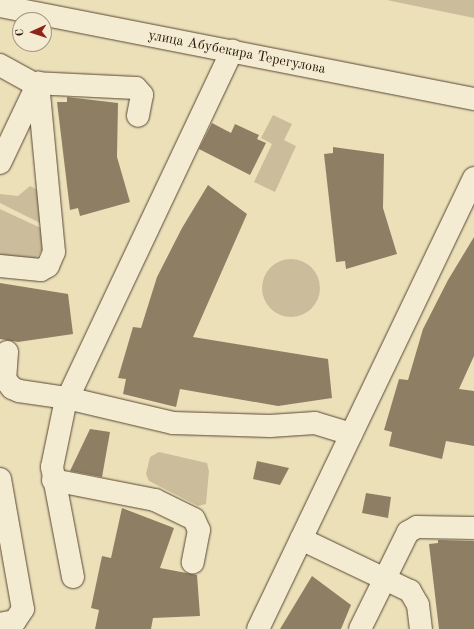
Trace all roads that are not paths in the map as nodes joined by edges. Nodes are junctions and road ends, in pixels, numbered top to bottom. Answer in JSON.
{"nodes":[{"id":1,"x":0,"y":6,"type":"edge"},
{"id":2,"x":232,"y":51,"type":"junction"},
{"id":3,"x":0,"y":64,"type":"edge"},
{"id":4,"x":38,"y":83,"type":"junction"},
{"id":5,"x":471,"y":101,"type":"edge"},
{"id":6,"x":138,"y":116,"type":"dead end"},
{"id":7,"x":0,"y":163,"type":"edge"},
{"id":8,"x":474,"y":178,"type":"edge"},
{"id":9,"x":0,"y":266,"type":"edge"},
{"id":10,"x":7,"y":352,"type":"dead end"},
{"id":11,"x":67,"y":398,"type":"junction"},
{"id":12,"x":352,"y":434,"type":"junction"},
{"id":13,"x":0,"y":479,"type":"edge"},
{"id":14,"x":53,"y":480,"type":"junction"},
{"id":15,"x":474,"y":528,"type":"edge"},
{"id":16,"x":301,"y":539,"type":"junction"},
{"id":17,"x":194,"y":562,"type":"dead end"},
{"id":18,"x":73,"y":577,"type":"dead end"},
{"id":19,"x":384,"y":578,"type":"junction"},
{"id":20,"x":0,"y":624,"type":"edge"},
{"id":21,"x":258,"y":629,"type":"edge"},
{"id":22,"x":360,"y":629,"type":"edge"},
{"id":23,"x":421,"y":629,"type":"edge"}],
"edges":[{"from":1,"to":2,"type":"street","name":"улица Абубекира Терегулова"},
{"from":2,"to":5,"type":"street","name":"улица Абубекира Терегулова"},
{"from":2,"to":11,"type":"street"},
{"from":3,"to":4,"type":"street"},
{"from":4,"to":6,"type":"street"},
{"from":4,"to":7,"type":"street"},
{"from":4,"to":9,"type":"street"},
{"from":8,"to":12,"type":"street"},
{"from":10,"to":11,"type":"street"},
{"from":11,"to":12,"type":"street"},
{"from":11,"to":14,"type":"street"},
{"from":12,"to":16,"type":"street"},
{"from":13,"to":20,"type":"street"},
{"from":14,"to":17,"type":"street"},
{"from":14,"to":18,"type":"street"},
{"from":15,"to":19,"type":"street"},
{"from":16,"to":19,"type":"street"},
{"from":16,"to":21,"type":"street"},
{"from":19,"to":22,"type":"street"},
{"from":19,"to":23,"type":"street"}]}
